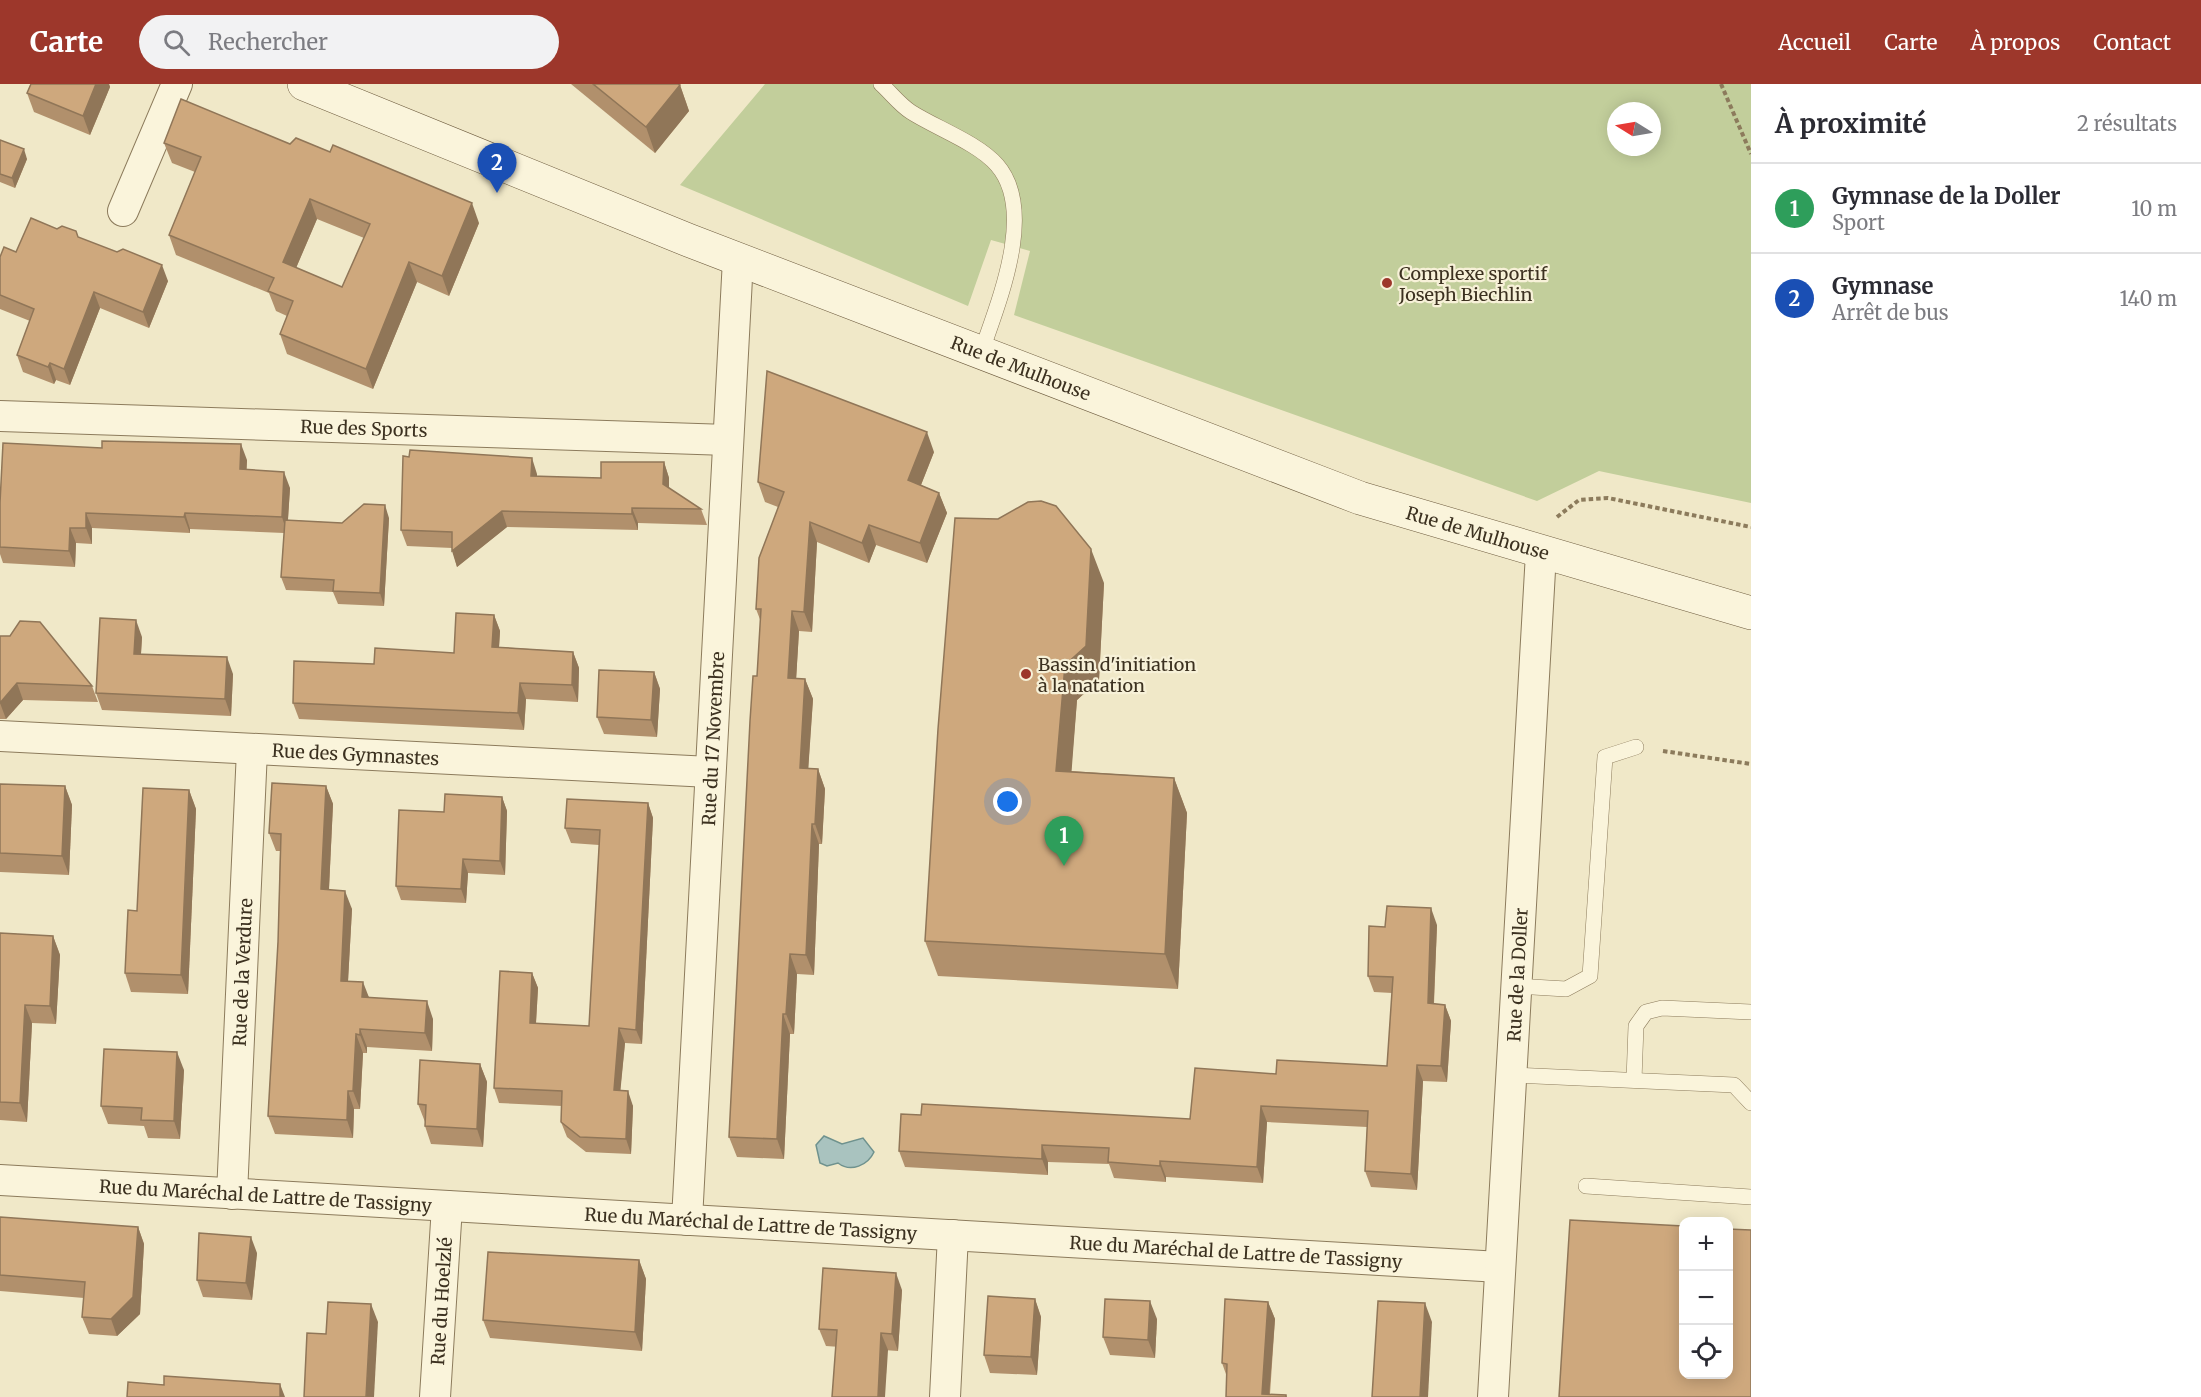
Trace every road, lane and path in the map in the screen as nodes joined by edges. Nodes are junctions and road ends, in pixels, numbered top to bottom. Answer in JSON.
{"nodes":[{"id":1,"x":177,"y":84,"type":"edge"},
{"id":2,"x":304,"y":84,"type":"edge"},
{"id":3,"x":881,"y":84,"type":"edge"},
{"id":4,"x":1720,"y":84,"type":"edge"},
{"id":5,"x":1751,"y":154,"type":"edge"},
{"id":6,"x":123,"y":211,"type":"dead end"},
{"id":7,"x":738,"y":259,"type":"junction"},
{"id":8,"x":981,"y":353,"type":"junction"},
{"id":9,"x":0,"y":416,"type":"edge"},
{"id":10,"x":728,"y":440,"type":"junction"},
{"id":11,"x":1751,"y":527,"type":"edge"},
{"id":12,"x":1540,"y":553,"type":"junction"},
{"id":13,"x":1751,"y":613,"type":"edge"},
{"id":14,"x":0,"y":736,"type":"edge"},
{"id":15,"x":1636,"y":747,"type":"joint"},
{"id":16,"x":252,"y":750,"type":"junction"},
{"id":17,"x":1751,"y":764,"type":"edge"},
{"id":18,"x":710,"y":772,"type":"junction"},
{"id":19,"x":1516,"y":986,"type":"junction"},
{"id":20,"x":1751,"y":1012,"type":"edge"},
{"id":21,"x":1511,"y":1075,"type":"junction"},
{"id":22,"x":1634,"y":1080,"type":"junction"},
{"id":23,"x":1751,"y":1102,"type":"edge"},
{"id":24,"x":0,"y":1180,"type":"edge"},
{"id":25,"x":1586,"y":1186,"type":"dead end"},
{"id":26,"x":232,"y":1194,"type":"junction"},
{"id":27,"x":1751,"y":1197,"type":"edge"},
{"id":28,"x":447,"y":1206,"type":"junction"},
{"id":29,"x":687,"y":1220,"type":"junction"},
{"id":30,"x":953,"y":1235,"type":"junction"},
{"id":31,"x":1500,"y":1267,"type":"junction"},
{"id":32,"x":435,"y":1397,"type":"edge"},
{"id":33,"x":945,"y":1397,"type":"edge"},
{"id":34,"x":1493,"y":1397,"type":"edge"}],
"edges":[{"from":1,"to":6,"type":"street"},
{"from":2,"to":7,"type":"main road","name":"Rue de Mulhouse"},
{"from":3,"to":8,"type":"lane"},
{"from":4,"to":5,"type":"path"},
{"from":7,"to":8,"type":"main road","name":"Rue de Mulhouse"},
{"from":7,"to":10,"type":"street","name":"Rue du 17 Novembre"},
{"from":8,"to":12,"type":"main road","name":"Rue de Mulhouse"},
{"from":9,"to":10,"type":"street","name":"Rue des Sports"},
{"from":10,"to":18,"type":"street","name":"Rue du 17 Novembre"},
{"from":11,"to":12,"type":"path"},
{"from":12,"to":13,"type":"main road","name":"Rue de Mulhouse"},
{"from":12,"to":19,"type":"street","name":"Rue de la Doller"},
{"from":14,"to":16,"type":"street","name":"Rue des Gymnastes"},
{"from":15,"to":17,"type":"path"},
{"from":15,"to":19,"type":"lane"},
{"from":16,"to":18,"type":"street","name":"Rue des Gymnastes"},
{"from":16,"to":26,"type":"street","name":"Rue de la Verdure"},
{"from":18,"to":29,"type":"street","name":"Rue du 17 Novembre"},
{"from":19,"to":21,"type":"street","name":"Rue de la Doller"},
{"from":20,"to":22,"type":"lane"},
{"from":21,"to":22,"type":"lane"},
{"from":21,"to":31,"type":"street","name":"Rue de la Doller"},
{"from":22,"to":23,"type":"lane"},
{"from":24,"to":26,"type":"street","name":"Rue du Maréchal de Lattre de Tassigny"},
{"from":25,"to":27,"type":"lane"},
{"from":26,"to":28,"type":"street","name":"Rue du Maréchal de Lattre de Tassigny"},
{"from":28,"to":29,"type":"street","name":"Rue du Maréchal de Lattre de Tassigny"},
{"from":28,"to":32,"type":"street","name":"Rue du Hoelzlé"},
{"from":29,"to":30,"type":"street","name":"Rue du Maréchal de Lattre de Tassigny"},
{"from":30,"to":31,"type":"street","name":"Rue du Maréchal de Lattre de Tassigny"},
{"from":30,"to":33,"type":"street"},
{"from":31,"to":34,"type":"street","name":"Rue de la Doller"}]}
